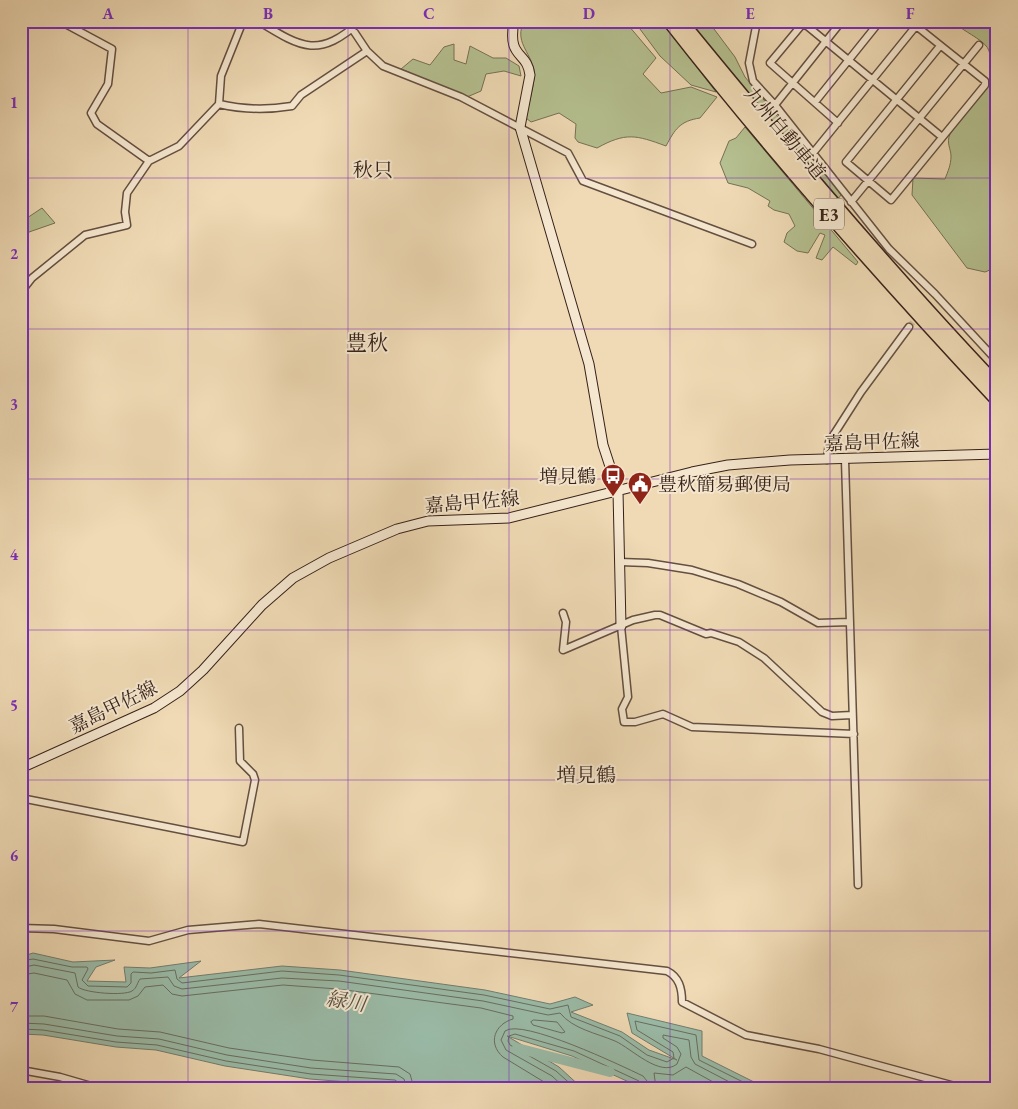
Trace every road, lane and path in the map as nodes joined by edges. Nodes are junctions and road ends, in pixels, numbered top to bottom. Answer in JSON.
{"nodes":[{"id":1,"x":60,"y":21,"type":"edge"},
{"id":2,"x":243,"y":21,"type":"edge"},
{"id":3,"x":258,"y":21,"type":"edge"},
{"id":4,"x":348,"y":21,"type":"edge"},
{"id":5,"x":361,"y":21,"type":"edge"},
{"id":6,"x":514,"y":21,"type":"edge"},
{"id":7,"x":669,"y":21,"type":"edge"},
{"id":8,"x":681,"y":21,"type":"edge"},
{"id":9,"x":757,"y":21,"type":"edge"},
{"id":10,"x":842,"y":21,"type":"edge"},
{"id":11,"x":880,"y":21,"type":"edge"},
{"id":12,"x":910,"y":21,"type":"edge"},
{"id":13,"x":803,"y":22,"type":"edge"},
{"id":14,"x":918,"y":24,"type":"edge"},
{"id":15,"x":351,"y":30,"type":"junction"},
{"id":16,"x":826,"y":41,"type":"junction"},
{"id":17,"x":979,"y":45,"type":"dead end"},
{"id":18,"x":940,"y":46,"type":"junction"},
{"id":19,"x":367,"y":51,"type":"junction"},
{"id":20,"x":849,"y":61,"type":"junction"},
{"id":21,"x":964,"y":63,"type":"junction"},
{"id":22,"x":873,"y":80,"type":"junction"},
{"id":23,"x":792,"y":83,"type":"junction"},
{"id":24,"x":896,"y":99,"type":"junction"},
{"id":25,"x":815,"y":102,"type":"junction"},
{"id":26,"x":219,"y":104,"type":"junction"},
{"id":27,"x":775,"y":105,"type":"junction"},
{"id":28,"x":920,"y":118,"type":"junction"},
{"id":29,"x":838,"y":123,"type":"junction"},
{"id":30,"x":520,"y":127,"type":"junction"},
{"id":31,"x":942,"y":137,"type":"junction"},
{"id":32,"x":813,"y":153,"type":"junction"},
{"id":33,"x":149,"y":161,"type":"junction"},
{"id":34,"x":868,"y":181,"type":"junction"},
{"id":35,"x":851,"y":202,"type":"junction"},
{"id":36,"x":752,"y":244,"type":"dead end"},
{"id":37,"x":21,"y":292,"type":"edge"},
{"id":38,"x":909,"y":327,"type":"tunnel mouth"},
{"id":39,"x":997,"y":360,"type":"edge"},
{"id":40,"x":997,"y":385,"type":"edge"},
{"id":41,"x":997,"y":400,"type":"edge"},
{"id":42,"x":997,"y":454,"type":"edge"},
{"id":43,"x":827,"y":460,"type":"junction"},
{"id":44,"x":845,"y":460,"type":"junction"},
{"id":45,"x":618,"y":490,"type":"junction"},
{"id":46,"x":620,"y":562,"type":"junction"},
{"id":47,"x":562,"y":613,"type":"dead end"},
{"id":48,"x":850,"y":622,"type":"junction"},
{"id":49,"x":621,"y":626,"type":"junction"},
{"id":50,"x":852,"y":715,"type":"junction"},
{"id":51,"x":239,"y":728,"type":"dead end"},
{"id":52,"x":854,"y":734,"type":"junction"},
{"id":53,"x":21,"y":768,"type":"edge"},
{"id":54,"x":21,"y":798,"type":"edge"},
{"id":55,"x":858,"y":885,"type":"dead end"},
{"id":56,"x":21,"y":928,"type":"edge"},
{"id":57,"x":21,"y":1070,"type":"edge"},
{"id":58,"x":98,"y":1088,"type":"edge"},
{"id":59,"x":962,"y":1088,"type":"edge"}],
"edges":[{"from":1,"to":33,"type":"street"},
{"from":2,"to":26,"type":"street"},
{"from":3,"to":15,"type":"street"},
{"from":4,"to":15,"type":"street"},
{"from":5,"to":15,"type":"street"},
{"from":6,"to":30,"type":"main road"},
{"from":7,"to":41,"type":"highway","name":"九州自動車道","number":"E3"},
{"from":8,"to":40,"type":"highway","name":"九州自動車道","number":"E3"},
{"from":9,"to":27,"type":"street"},
{"from":10,"to":16,"type":"street"},
{"from":11,"to":20,"type":"street"},
{"from":12,"to":14,"type":"street"},
{"from":13,"to":16,"type":"street"},
{"from":13,"to":23,"type":"street"},
{"from":14,"to":18,"type":"street"},
{"from":14,"to":22,"type":"street"},
{"from":15,"to":19,"type":"street"},
{"from":16,"to":20,"type":"street"},
{"from":16,"to":23,"type":"street"},
{"from":17,"to":21,"type":"street"},
{"from":18,"to":21,"type":"street"},
{"from":18,"to":24,"type":"street"},
{"from":19,"to":26,"type":"street"},
{"from":19,"to":30,"type":"street"},
{"from":20,"to":22,"type":"street"},
{"from":20,"to":25,"type":"street"},
{"from":21,"to":28,"type":"street"},
{"from":21,"to":31,"type":"street"},
{"from":22,"to":24,"type":"street"},
{"from":22,"to":29,"type":"street"},
{"from":23,"to":25,"type":"street"},
{"from":23,"to":27,"type":"street"},
{"from":24,"to":28,"type":"street"},
{"from":24,"to":34,"type":"street"},
{"from":25,"to":29,"type":"street"},
{"from":26,"to":33,"type":"street"},
{"from":27,"to":32,"type":"street"},
{"from":28,"to":31,"type":"street"},
{"from":28,"to":34,"type":"street"},
{"from":29,"to":32,"type":"street"},
{"from":30,"to":36,"type":"street"},
{"from":30,"to":45,"type":"main road"},
{"from":31,"to":34,"type":"street"},
{"from":32,"to":35,"type":"street"},
{"from":33,"to":37,"type":"street"},
{"from":34,"to":35,"type":"street"},
{"from":35,"to":39,"type":"street"},
{"from":38,"to":43,"type":"street"},
{"from":42,"to":44,"type":"main road","name":"嘉島甲佐線"},
{"from":43,"to":44,"type":"main road","name":"嘉島甲佐線"},
{"from":43,"to":45,"type":"main road","name":"嘉島甲佐線"},
{"from":44,"to":48,"type":"street"},
{"from":45,"to":46,"type":"main road"},
{"from":45,"to":53,"type":"main road","name":"嘉島甲佐線"},
{"from":46,"to":48,"type":"street"},
{"from":46,"to":49,"type":"main road"},
{"from":47,"to":49,"type":"street"},
{"from":48,"to":50,"type":"street"},
{"from":49,"to":50,"type":"street"},
{"from":49,"to":52,"type":"street"},
{"from":50,"to":52,"type":"street"},
{"from":51,"to":54,"type":"street"},
{"from":52,"to":55,"type":"street"},
{"from":56,"to":59,"type":"street"},
{"from":57,"to":58,"type":"street"}]}
